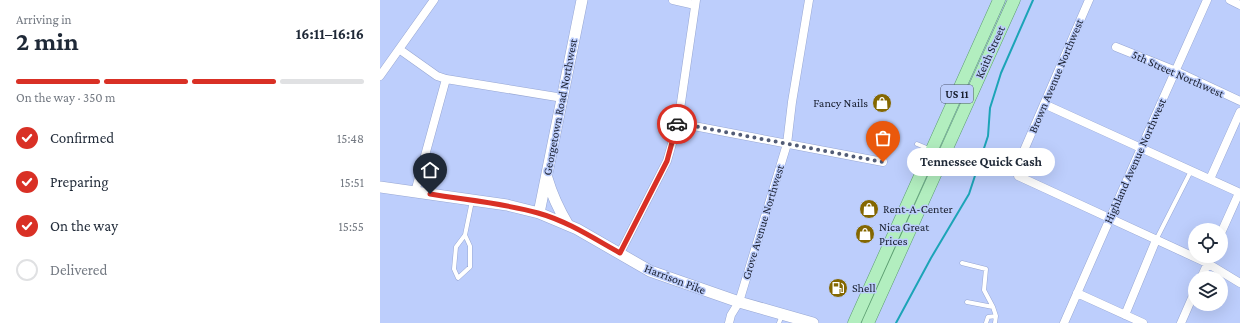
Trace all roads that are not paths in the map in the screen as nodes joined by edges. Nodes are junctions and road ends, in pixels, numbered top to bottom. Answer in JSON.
{"nodes":[{"id":1,"x":434,"y":0,"type":"edge"},
{"id":2,"x":582,"y":0,"type":"edge"},
{"id":3,"x":673,"y":0,"type":"edge"},
{"id":4,"x":809,"y":0,"type":"edge"},
{"id":5,"x":999,"y":0,"type":"edge"},
{"id":6,"x":1014,"y":0,"type":"edge"},
{"id":7,"x":1089,"y":0,"type":"edge"},
{"id":8,"x":1207,"y":0,"type":"edge"},
{"id":9,"x":1230,"y":0,"type":"edge"},
{"id":10,"x":696,"y":2,"type":"edge"},
{"id":11,"x":1240,"y":5,"type":"edge"},
{"id":12,"x":1116,"y":47,"type":"dead end"},
{"id":13,"x":398,"y":49,"type":"junction"},
{"id":14,"x":1176,"y":71,"type":"junction"},
{"id":15,"x":380,"y":76,"type":"edge"},
{"id":16,"x":446,"y":79,"type":"junction"},
{"id":17,"x":563,"y":98,"type":"junction"},
{"id":18,"x":1240,"y":101,"type":"edge"},
{"id":19,"x":1044,"y":104,"type":"junction"},
{"id":20,"x":1240,"y":112,"type":"edge"},
{"id":21,"x":678,"y":123,"type":"junction"},
{"id":22,"x":787,"y":144,"type":"junction"},
{"id":23,"x":917,"y":144,"type":"dead end"},
{"id":24,"x":1140,"y":148,"type":"junction"},
{"id":25,"x":937,"y":153,"type":"junction"},
{"id":26,"x":883,"y":162,"type":"dead end"},
{"id":27,"x":1191,"y":171,"type":"junction"},
{"id":28,"x":547,"y":175,"type":"junction"},
{"id":29,"x":1210,"y":179,"type":"junction"},
{"id":30,"x":380,"y":187,"type":"edge"},
{"id":31,"x":415,"y":192,"type":"junction"},
{"id":32,"x":1240,"y":193,"type":"edge"},
{"id":33,"x":472,"y":201,"type":"junction"},
{"id":34,"x":539,"y":213,"type":"junction"},
{"id":35,"x":1110,"y":218,"type":"junction"},
{"id":36,"x":1226,"y":223,"type":"edge"},
{"id":37,"x":568,"y":225,"type":"junction"},
{"id":38,"x":465,"y":235,"type":"junction"},
{"id":39,"x":1156,"y":240,"type":"junction"},
{"id":40,"x":1188,"y":252,"type":"edge"},
{"id":41,"x":620,"y":253,"type":"junction"},
{"id":42,"x":962,"y":263,"type":"dead end"},
{"id":43,"x":1213,"y":263,"type":"edge"},
{"id":44,"x":1240,"y":283,"type":"edge"},
{"id":45,"x":1077,"y":293,"type":"junction"},
{"id":46,"x":739,"y":302,"type":"junction"},
{"id":47,"x":967,"y":302,"type":"dead end"},
{"id":48,"x":875,"y":306,"type":"junction"},
{"id":49,"x":1188,"y":307,"type":"edge"},
{"id":50,"x":993,"y":308,"type":"junction"},
{"id":51,"x":1125,"y":315,"type":"junction"},
{"id":52,"x":996,"y":316,"type":"junction"},
{"id":53,"x":781,"y":319,"type":"edge"},
{"id":54,"x":1132,"y":320,"type":"edge"},
{"id":55,"x":809,"y":322,"type":"edge"},
{"id":56,"x":729,"y":323,"type":"edge"},
{"id":57,"x":854,"y":323,"type":"edge"},
{"id":58,"x":868,"y":323,"type":"edge"},
{"id":59,"x":877,"y":323,"type":"edge"},
{"id":60,"x":986,"y":323,"type":"edge"},
{"id":61,"x":995,"y":323,"type":"edge"},
{"id":62,"x":1064,"y":323,"type":"edge"},
{"id":63,"x":1143,"y":323,"type":"edge"},
{"id":64,"x":1181,"y":323,"type":"edge"}],
"edges":[{"from":1,"to":13,"type":"street"},
{"from":2,"to":17,"type":"main road","name":"Georgetown Road Northwest"},
{"from":3,"to":10,"type":"street"},
{"from":4,"to":22,"type":"street","name":"Grove Avenue Northwest"},
{"from":5,"to":25,"type":"main road","name":"Keith Street","number":"US 11"},
{"from":6,"to":25,"type":"main road","name":"Keith Street","number":"US 11"},
{"from":7,"to":19,"type":"street","name":"Brown Avenue Northwest"},
{"from":8,"to":14,"type":"street","name":"Highland Avenue Northwest"},
{"from":9,"to":11,"type":"street"},
{"from":10,"to":21,"type":"street"},
{"from":12,"to":14,"type":"street","name":"5th Street Northwest"},
{"from":13,"to":15,"type":"street"},
{"from":13,"to":16,"type":"street"},
{"from":14,"to":18,"type":"street","name":"5th Street Northwest"},
{"from":14,"to":24,"type":"street","name":"Highland Avenue Northwest"},
{"from":16,"to":17,"type":"street"},
{"from":16,"to":31,"type":"street"},
{"from":17,"to":28,"type":"main road","name":"Georgetown Road Northwest"},
{"from":19,"to":24,"type":"street"},
{"from":19,"to":35,"type":"street","name":"Brown Avenue Northwest"},
{"from":20,"to":29,"type":"street"},
{"from":21,"to":22,"type":"street"},
{"from":21,"to":41,"type":"street"},
{"from":22,"to":26,"type":"street"},
{"from":22,"to":46,"type":"street","name":"Grove Avenue Northwest"},
{"from":23,"to":25,"type":"lane"},
{"from":24,"to":27,"type":"street"},
{"from":24,"to":35,"type":"street","name":"Highland Avenue Northwest"},
{"from":25,"to":48,"type":"main road","name":"Keith Street","number":"US 11"},
{"from":25,"to":57,"type":"main road","name":"Keith Street","number":"US 11"},
{"from":27,"to":29,"type":"street"},
{"from":27,"to":39,"type":"lane"},
{"from":28,"to":34,"type":"main road","name":"Georgetown Road Northwest"},
{"from":28,"to":37,"type":"main road"},
{"from":29,"to":32,"type":"street"},
{"from":30,"to":31,"type":"main road","name":"Harrison Pike"},
{"from":31,"to":33,"type":"main road","name":"Harrison Pike"},
{"from":32,"to":36,"type":"street"},
{"from":33,"to":34,"type":"main road","name":"Harrison Pike"},
{"from":33,"to":38,"type":"lane"},
{"from":34,"to":37,"type":"main road","name":"Harrison Pike"},
{"from":35,"to":39,"type":"street"},
{"from":35,"to":45,"type":"street","name":"Highland Avenue Northwest"},
{"from":37,"to":41,"type":"main road","name":"Harrison Pike"},
{"from":38,"to":38,"type":"lane"},
{"from":39,"to":40,"type":"street"},
{"from":39,"to":51,"type":"street"},
{"from":41,"to":46,"type":"main road","name":"Harrison Pike"},
{"from":42,"to":50,"type":"lane"},
{"from":43,"to":44,"type":"street"},
{"from":45,"to":51,"type":"street"},
{"from":45,"to":62,"type":"street","name":"Highland Avenue Northwest"},
{"from":46,"to":53,"type":"main road","name":"Harrison Pike"},
{"from":46,"to":56,"type":"street","name":"Grove Avenue Northwest"},
{"from":47,"to":50,"type":"lane"},
{"from":48,"to":58,"type":"main road","name":"Keith Street","number":"US 11"},
{"from":48,"to":59,"type":"main road"},
{"from":49,"to":64,"type":"street"},
{"from":50,"to":52,"type":"lane"},
{"from":51,"to":54,"type":"street"},
{"from":52,"to":60,"type":"lane"},
{"from":52,"to":61,"type":"lane"},
{"from":53,"to":55,"type":"main road","name":"Harrison Pike"},
{"from":54,"to":63,"type":"street"}]}
